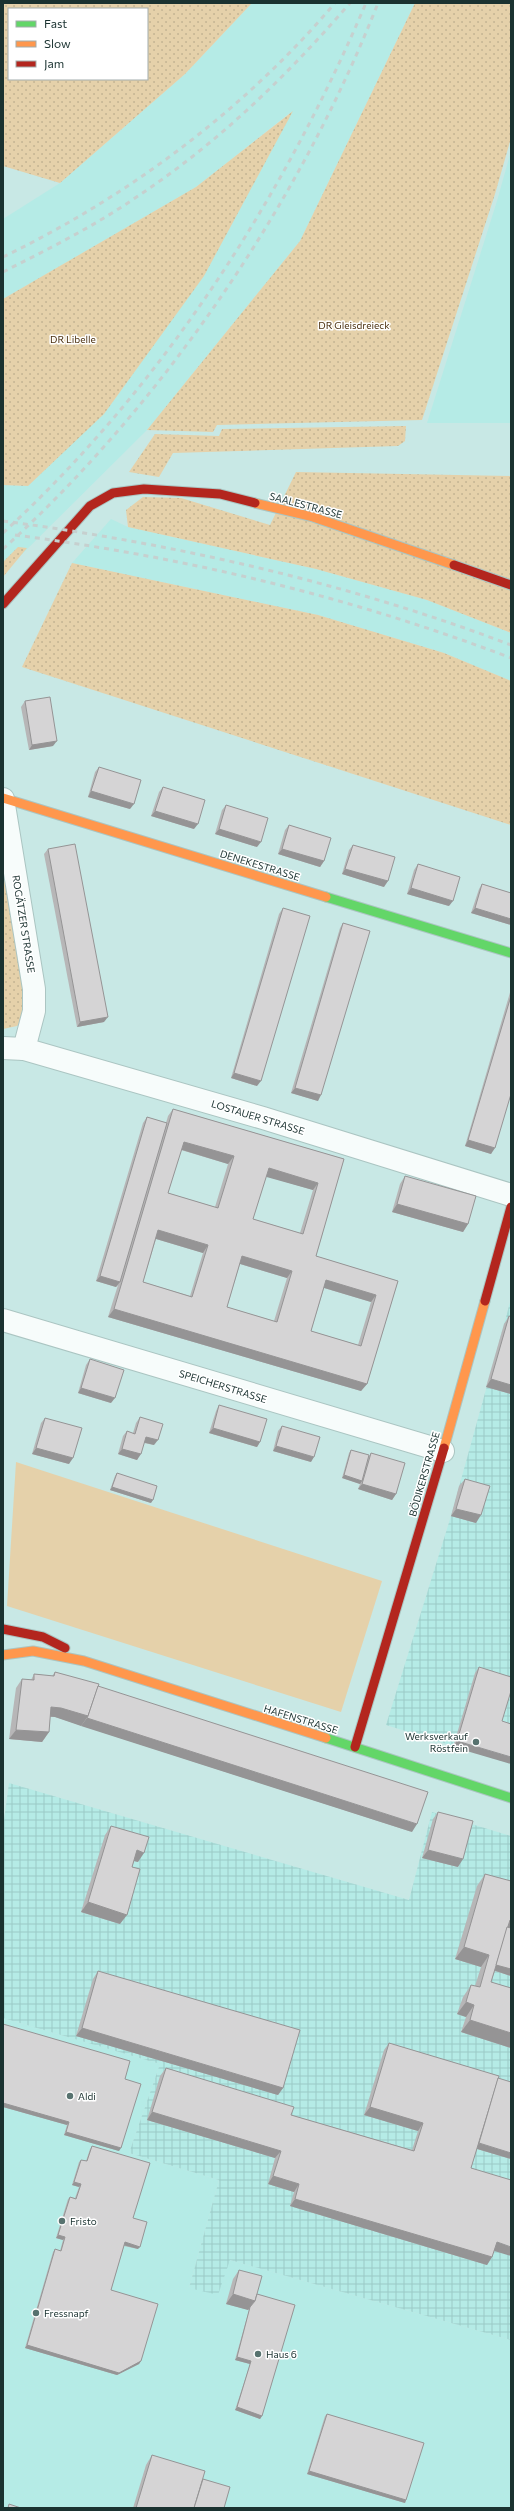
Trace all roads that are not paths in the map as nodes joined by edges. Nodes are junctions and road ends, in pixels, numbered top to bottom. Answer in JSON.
{"nodes":[{"id":1,"x":511,"y":585,"type":"edge"},
{"id":2,"x":3,"y":604,"type":"edge"},
{"id":3,"x":3,"y":798,"type":"edge"},
{"id":4,"x":511,"y":953,"type":"edge"},
{"id":5,"x":13,"y":1049,"type":"edge"},
{"id":6,"x":511,"y":1195,"type":"edge"},
{"id":7,"x":511,"y":1207,"type":"edge"},
{"id":8,"x":3,"y":1320,"type":"edge"},
{"id":9,"x":443,"y":1451,"type":"junction"},
{"id":10,"x":3,"y":1629,"type":"edge"},
{"id":11,"x":3,"y":1655,"type":"edge"},
{"id":12,"x":84,"y":1661,"type":"junction"},
{"id":13,"x":355,"y":1747,"type":"junction"},
{"id":14,"x":511,"y":1798,"type":"edge"}],
"edges":[{"from":1,"to":2,"type":"street","name":"SAALESTRASSE"},
{"from":3,"to":4,"type":"street","name":"DENEKESTRASSE"},
{"from":3,"to":5,"type":"street","name":"ROGÄTZER STRASSE"},
{"from":5,"to":6,"type":"street","name":"LOSTAUER STRASSE"},
{"from":7,"to":9,"type":"street","name":"BÖDIKERSTRASSE"},
{"from":8,"to":9,"type":"street","name":"SPEICHERSTRASSE"},
{"from":9,"to":13,"type":"street","name":"BÖDIKERSTRASSE"},
{"from":10,"to":12,"type":"street","name":"HAFENSTRASSE"},
{"from":11,"to":12,"type":"street","name":"HAFENSTRASSE"},
{"from":12,"to":13,"type":"street","name":"HAFENSTRASSE"},
{"from":13,"to":14,"type":"street","name":"HAFENSTRASSE"}]}
